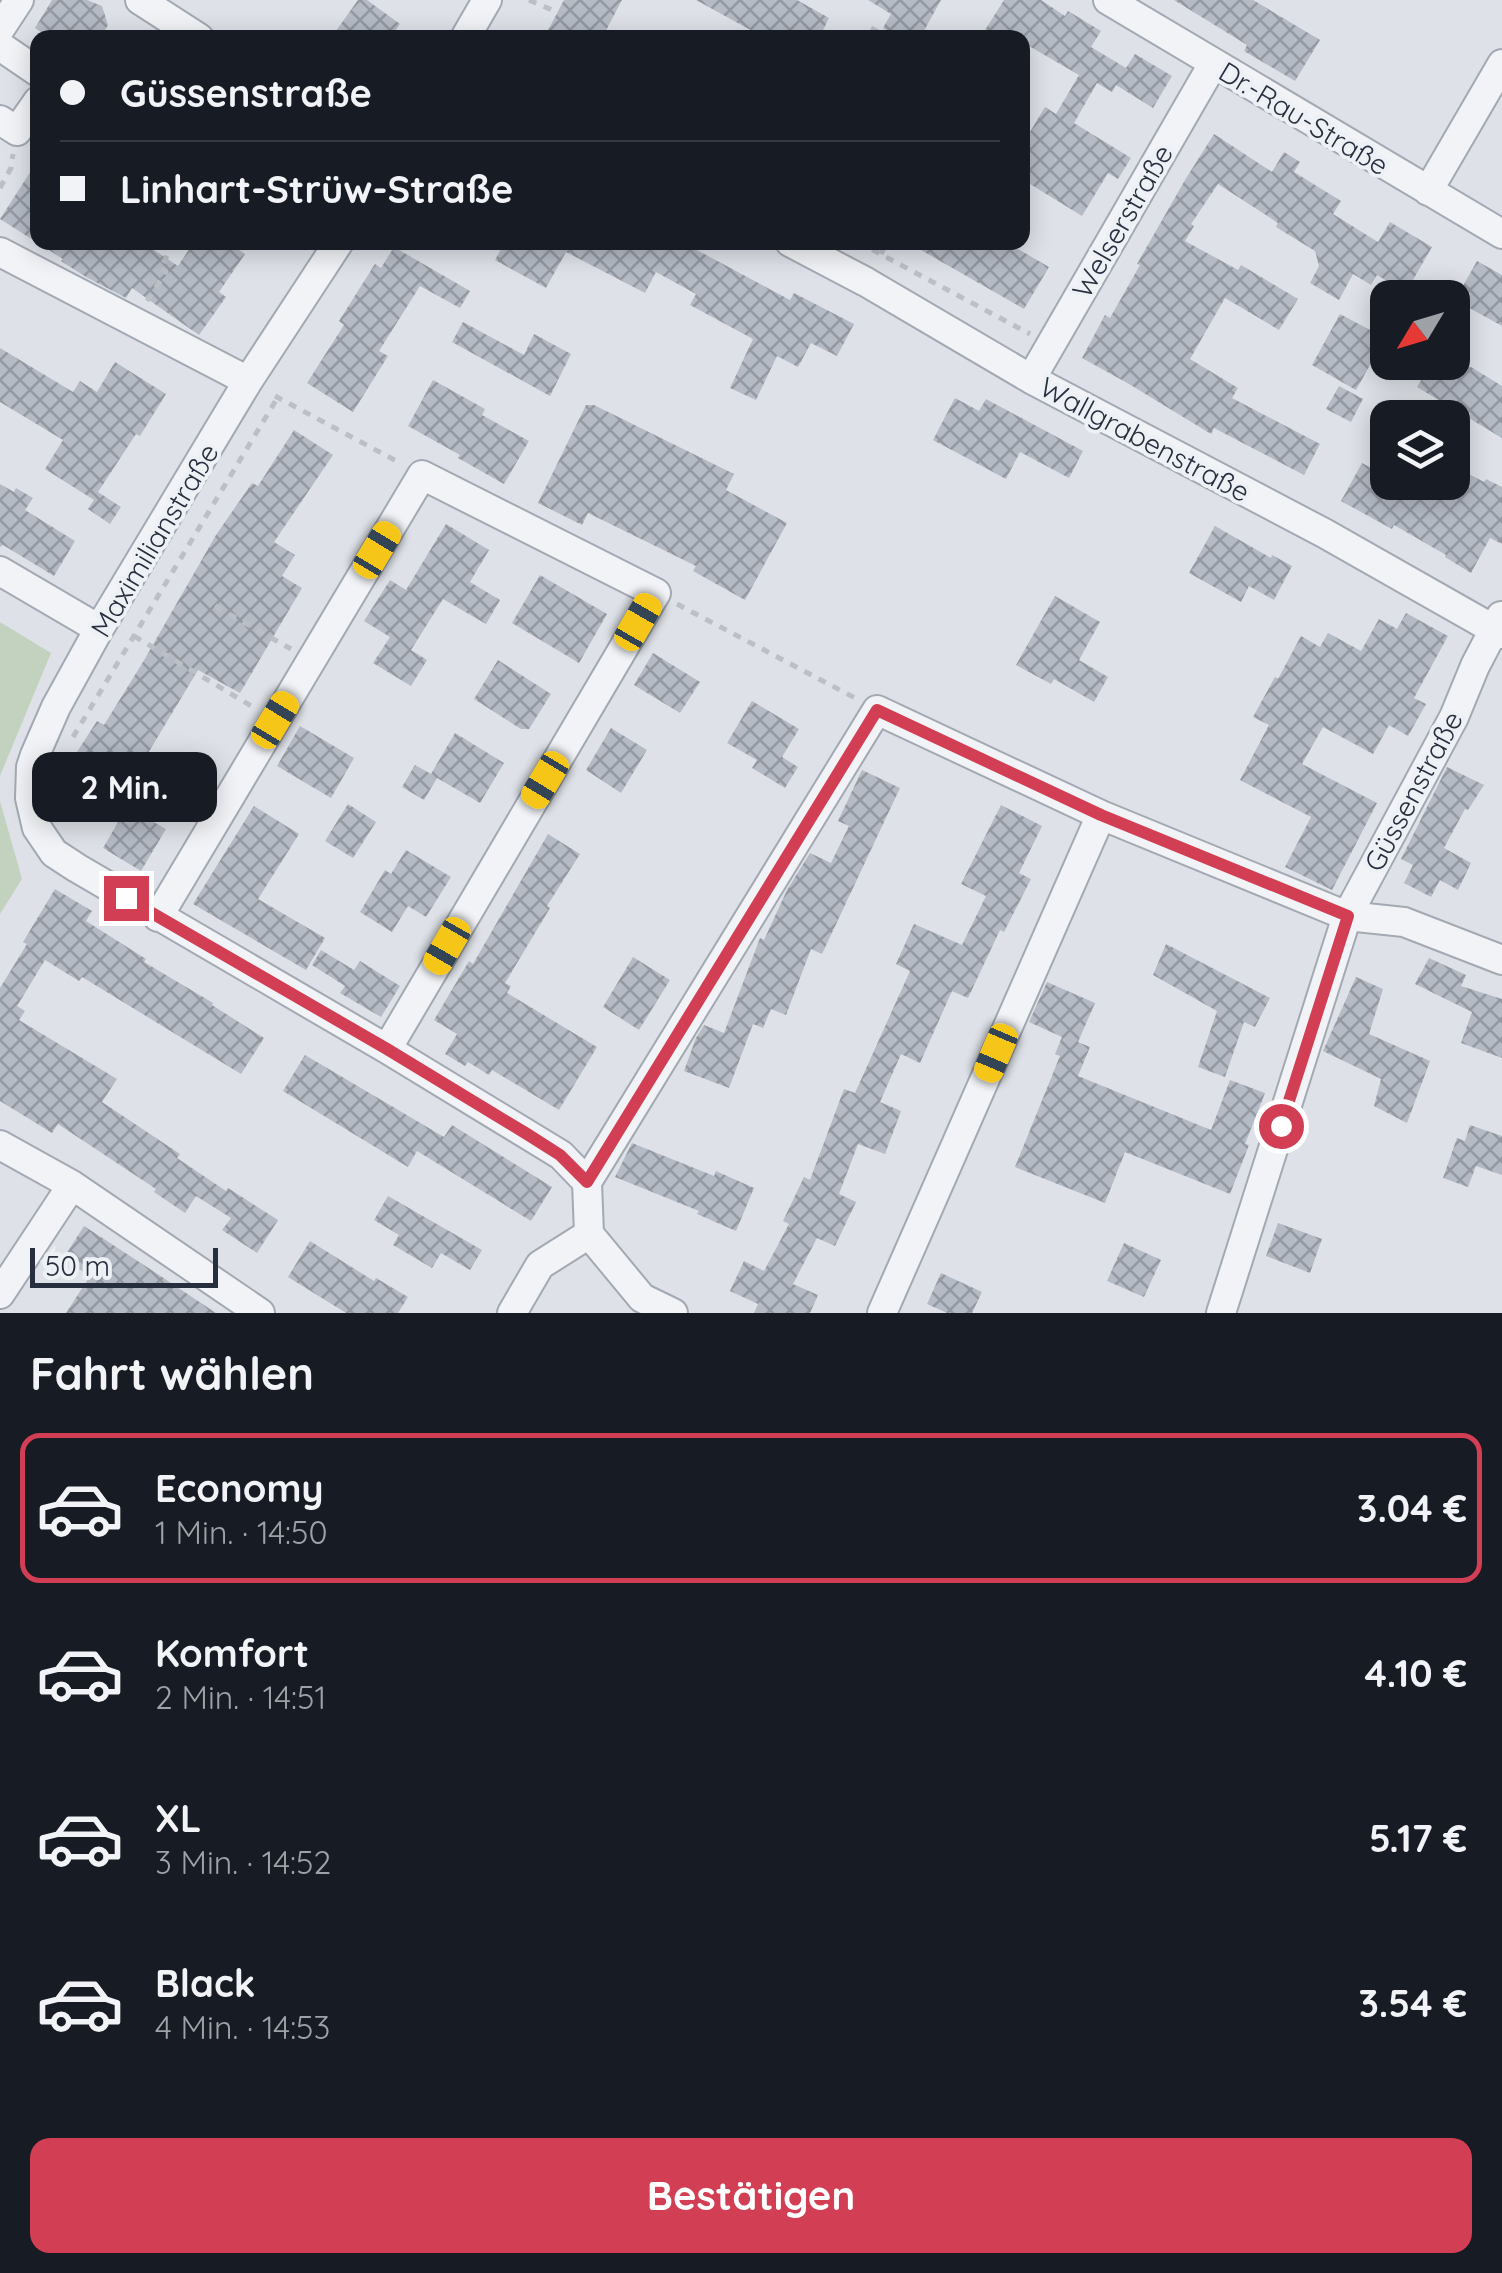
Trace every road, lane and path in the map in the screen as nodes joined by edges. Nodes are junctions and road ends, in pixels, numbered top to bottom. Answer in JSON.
{"nodes":[{"id":1,"x":19,"y":0,"type":"edge"},
{"id":2,"x":140,"y":0,"type":"edge"},
{"id":3,"x":486,"y":0,"type":"edge"},
{"id":4,"x":529,"y":0,"type":"edge"},
{"id":5,"x":1108,"y":0,"type":"edge"},
{"id":6,"x":552,"y":10,"type":"dead end"},
{"id":7,"x":871,"y":28,"type":"dead end"},
{"id":8,"x":0,"y":29,"type":"edge"},
{"id":9,"x":187,"y":30,"type":"edge"},
{"id":10,"x":469,"y":30,"type":"edge"},
{"id":11,"x":875,"y":30,"type":"edge"},
{"id":12,"x":0,"y":46,"type":"edge"},
{"id":13,"x":1213,"y":64,"type":"junction"},
{"id":14,"x":1502,"y":64,"type":"edge"},
{"id":15,"x":30,"y":67,"type":"edge"},
{"id":16,"x":30,"y":108,"type":"edge"},
{"id":17,"x":8,"y":126,"type":"edge"},
{"id":18,"x":0,"y":188,"type":"edge"},
{"id":19,"x":1428,"y":191,"type":"junction"},
{"id":20,"x":1502,"y":234,"type":"edge"},
{"id":21,"x":171,"y":250,"type":"edge"},
{"id":22,"x":335,"y":250,"type":"edge"},
{"id":23,"x":805,"y":250,"type":"edge"},
{"id":24,"x":873,"y":250,"type":"edge"},
{"id":25,"x":883,"y":250,"type":"edge"},
{"id":26,"x":0,"y":252,"type":"edge"},
{"id":27,"x":881,"y":254,"type":"junction"},
{"id":28,"x":134,"y":322,"type":"junction"},
{"id":29,"x":1050,"y":344,"type":"junction"},
{"id":30,"x":1031,"y":380,"type":"junction"},
{"id":31,"x":248,"y":381,"type":"junction"},
{"id":32,"x":278,"y":397,"type":"junction"},
{"id":33,"x":422,"y":475,"type":"junction"},
{"id":34,"x":0,"y":571,"type":"edge"},
{"id":35,"x":656,"y":592,"type":"junction"},
{"id":36,"x":215,"y":606,"type":"dead end"},
{"id":37,"x":1499,"y":626,"type":"edge"},
{"id":38,"x":100,"y":629,"type":"junction"},
{"id":39,"x":133,"y":636,"type":"junction"},
{"id":40,"x":311,"y":660,"type":"junction"},
{"id":41,"x":1502,"y":672,"type":"edge"},
{"id":42,"x":877,"y":710,"type":"junction"},
{"id":43,"x":275,"y":720,"type":"junction"},
{"id":44,"x":73,"y":738,"type":"dead end"},
{"id":45,"x":1101,"y":815,"type":"junction"},
{"id":46,"x":158,"y":916,"type":"junction"},
{"id":47,"x":1348,"y":916,"type":"junction"},
{"id":48,"x":1502,"y":960,"type":"edge"},
{"id":49,"x":387,"y":1049,"type":"junction"},
{"id":50,"x":0,"y":1146,"type":"edge"},
{"id":51,"x":587,"y":1182,"type":"junction"},
{"id":52,"x":72,"y":1185,"type":"junction"},
{"id":53,"x":589,"y":1234,"type":"junction"},
{"id":54,"x":0,"y":1294,"type":"edge"},
{"id":55,"x":260,"y":1313,"type":"edge"},
{"id":56,"x":512,"y":1313,"type":"edge"},
{"id":57,"x":673,"y":1313,"type":"edge"},
{"id":58,"x":882,"y":1313,"type":"edge"},
{"id":59,"x":1222,"y":1313,"type":"edge"}],
"edges":[{"from":1,"to":8,"type":"street"},
{"from":2,"to":9,"type":"street"},
{"from":3,"to":10,"type":"street"},
{"from":4,"to":6,"type":"path"},
{"from":5,"to":13,"type":"street","name":"Dr.-Rau-Straße"},
{"from":7,"to":11,"type":"path"},
{"from":12,"to":15,"type":"street"},
{"from":13,"to":19,"type":"street","name":"Dr.-Rau-Straße"},
{"from":13,"to":29,"type":"street","name":"Welserstraße"},
{"from":14,"to":19,"type":"street"},
{"from":16,"to":17,"type":"street"},
{"from":17,"to":18,"type":"path"},
{"from":19,"to":20,"type":"street","name":"Dr.-Rau-Straße"},
{"from":21,"to":28,"type":"path"},
{"from":22,"to":31,"type":"street","name":"Maximilianstraße"},
{"from":23,"to":30,"type":"street","name":"Wallgrabenstraße"},
{"from":24,"to":27,"type":"path"},
{"from":25,"to":27,"type":"path"},
{"from":26,"to":28,"type":"street"},
{"from":27,"to":29,"type":"path"},
{"from":28,"to":31,"type":"street"},
{"from":29,"to":30,"type":"street","name":"Welserstraße"},
{"from":30,"to":37,"type":"street","name":"Wallgrabenstraße"},
{"from":31,"to":32,"type":"path"},
{"from":31,"to":38,"type":"street","name":"Maximilianstraße"},
{"from":32,"to":33,"type":"path"},
{"from":32,"to":39,"type":"path"},
{"from":33,"to":35,"type":"street"},
{"from":33,"to":40,"type":"street"},
{"from":34,"to":38,"type":"street"},
{"from":35,"to":42,"type":"path"},
{"from":35,"to":49,"type":"street"},
{"from":36,"to":40,"type":"path"},
{"from":37,"to":41,"type":"street"},
{"from":37,"to":47,"type":"street","name":"Güssenstraße"},
{"from":38,"to":46,"type":"street","name":"Maximilianstraße"},
{"from":39,"to":43,"type":"path"},
{"from":39,"to":44,"type":"path"},
{"from":40,"to":43,"type":"street"},
{"from":42,"to":45,"type":"street"},
{"from":42,"to":51,"type":"street"},
{"from":43,"to":46,"type":"street"},
{"from":45,"to":47,"type":"street"},
{"from":45,"to":58,"type":"street"},
{"from":46,"to":49,"type":"street"},
{"from":47,"to":48,"type":"street"},
{"from":47,"to":59,"type":"street","name":"Güssenstraße"},
{"from":49,"to":51,"type":"street"},
{"from":50,"to":52,"type":"street"},
{"from":51,"to":53,"type":"street"},
{"from":52,"to":54,"type":"street"},
{"from":52,"to":55,"type":"street"},
{"from":53,"to":56,"type":"street"},
{"from":53,"to":57,"type":"street"}]}
